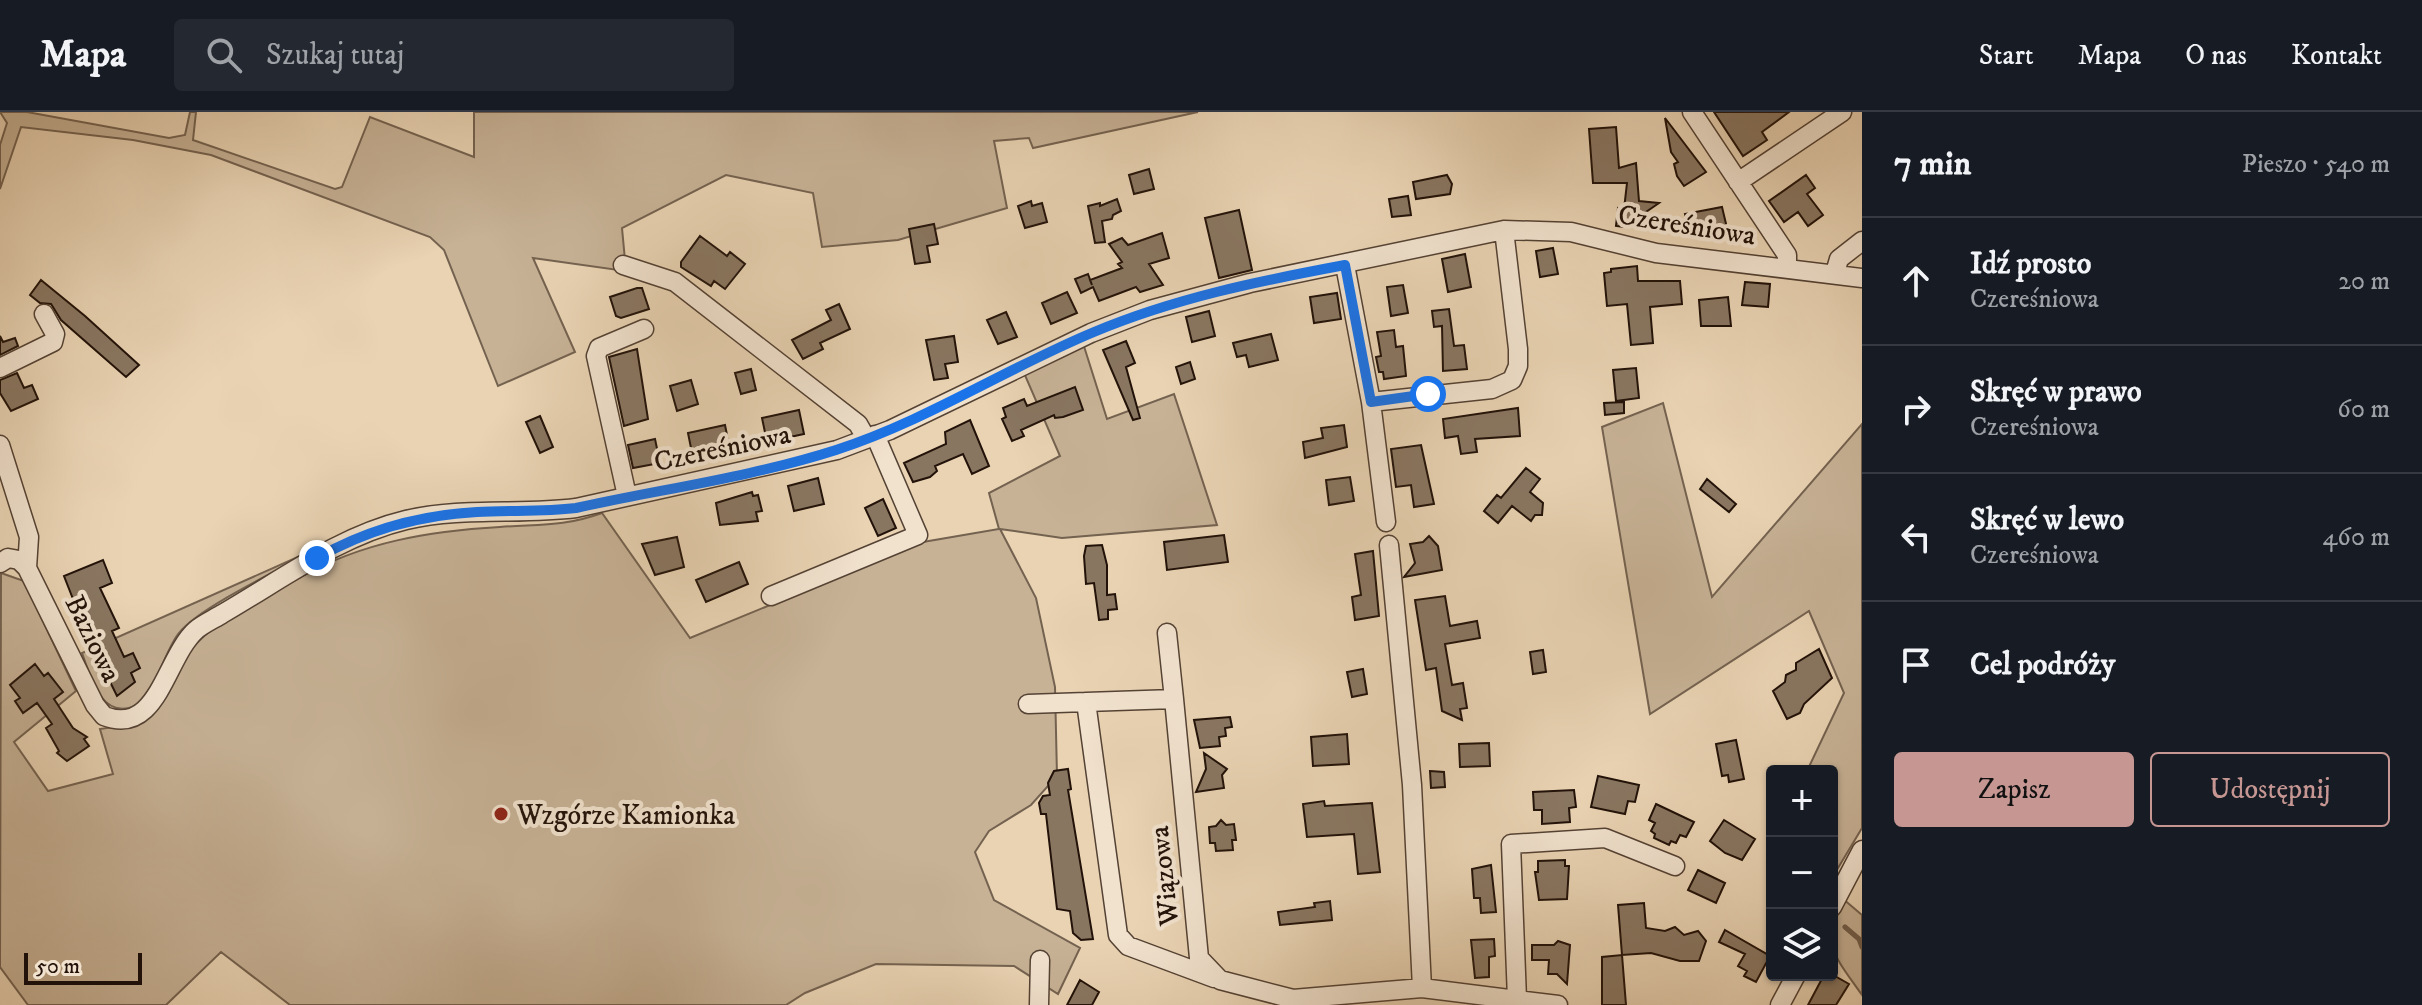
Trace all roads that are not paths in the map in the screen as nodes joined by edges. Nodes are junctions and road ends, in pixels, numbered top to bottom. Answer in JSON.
{"nodes":[{"id":1,"x":1692,"y":112,"type":"edge"},
{"id":2,"x":1842,"y":112,"type":"edge"},
{"id":3,"x":1738,"y":182,"type":"junction"},
{"id":4,"x":1504,"y":230,"type":"junction"},
{"id":5,"x":1862,"y":241,"type":"edge"},
{"id":6,"x":623,"y":265,"type":"dead end"},
{"id":7,"x":1345,"y":265,"type":"junction"},
{"id":8,"x":1787,"y":266,"type":"junction"},
{"id":9,"x":1835,"y":273,"type":"junction"},
{"id":10,"x":1862,"y":278,"type":"edge"},
{"id":11,"x":44,"y":314,"type":"dead end"},
{"id":12,"x":644,"y":329,"type":"dead end"},
{"id":13,"x":0,"y":368,"type":"edge"},
{"id":14,"x":1371,"y":402,"type":"junction"},
{"id":15,"x":871,"y":437,"type":"junction"},
{"id":16,"x":0,"y":445,"type":"edge"},
{"id":17,"x":627,"y":496,"type":"junction"},
{"id":18,"x":1386,"y":522,"type":"dead end"},
{"id":19,"x":1389,"y":545,"type":"dead end"},
{"id":20,"x":0,"y":563,"type":"edge"},
{"id":21,"x":27,"y":568,"type":"junction"},
{"id":22,"x":771,"y":596,"type":"dead end"},
{"id":23,"x":1167,"y":633,"type":"dead end"},
{"id":24,"x":1174,"y":699,"type":"junction"},
{"id":25,"x":1086,"y":702,"type":"junction"},
{"id":26,"x":1028,"y":704,"type":"dead end"},
{"id":27,"x":149,"y":708,"type":"joint"},
{"id":28,"x":1862,"y":850,"type":"edge"},
{"id":29,"x":1675,"y":866,"type":"dead end"},
{"id":30,"x":1838,"y":896,"type":"edge"},
{"id":31,"x":1040,"y":960,"type":"dead end"},
{"id":32,"x":1220,"y":980,"type":"junction"},
{"id":33,"x":1793,"y":981,"type":"edge"},
{"id":34,"x":1422,"y":988,"type":"junction"},
{"id":35,"x":1517,"y":999,"type":"junction"},
{"id":36,"x":1039,"y":1005,"type":"edge"},
{"id":37,"x":1558,"y":1005,"type":"edge"},
{"id":38,"x":1780,"y":1005,"type":"edge"}],
"edges":[{"from":1,"to":3,"type":"street"},
{"from":2,"to":3,"type":"street"},
{"from":3,"to":8,"type":"street"},
{"from":4,"to":7,"type":"street","name":"Czereśniowa"},
{"from":4,"to":8,"type":"street","name":"Czereśniowa"},
{"from":4,"to":14,"type":"street"},
{"from":5,"to":9,"type":"street"},
{"from":6,"to":15,"type":"street"},
{"from":7,"to":14,"type":"street"},
{"from":7,"to":15,"type":"street","name":"Czereśniowa"},
{"from":8,"to":9,"type":"street","name":"Czereśniowa"},
{"from":9,"to":10,"type":"street","name":"Czereśniowa"},
{"from":11,"to":13,"type":"street"},
{"from":12,"to":17,"type":"street"},
{"from":14,"to":18,"type":"street"},
{"from":15,"to":17,"type":"street","name":"Czereśniowa"},
{"from":15,"to":22,"type":"street"},
{"from":16,"to":21,"type":"street"},
{"from":17,"to":27,"type":"street","name":"Czereśniowa"},
{"from":19,"to":34,"type":"street"},
{"from":20,"to":21,"type":"street"},
{"from":21,"to":27,"type":"street","name":"Baziowa"},
{"from":23,"to":24,"type":"street","name":"Wiązowa"},
{"from":24,"to":25,"type":"street"},
{"from":24,"to":32,"type":"street","name":"Wiązowa"},
{"from":25,"to":26,"type":"street"},
{"from":25,"to":32,"type":"street"},
{"from":28,"to":30,"type":"street"},
{"from":29,"to":35,"type":"street"},
{"from":31,"to":36,"type":"street"},
{"from":32,"to":34,"type":"street"},
{"from":33,"to":38,"type":"street"},
{"from":34,"to":35,"type":"street"},
{"from":35,"to":37,"type":"street"}]}
